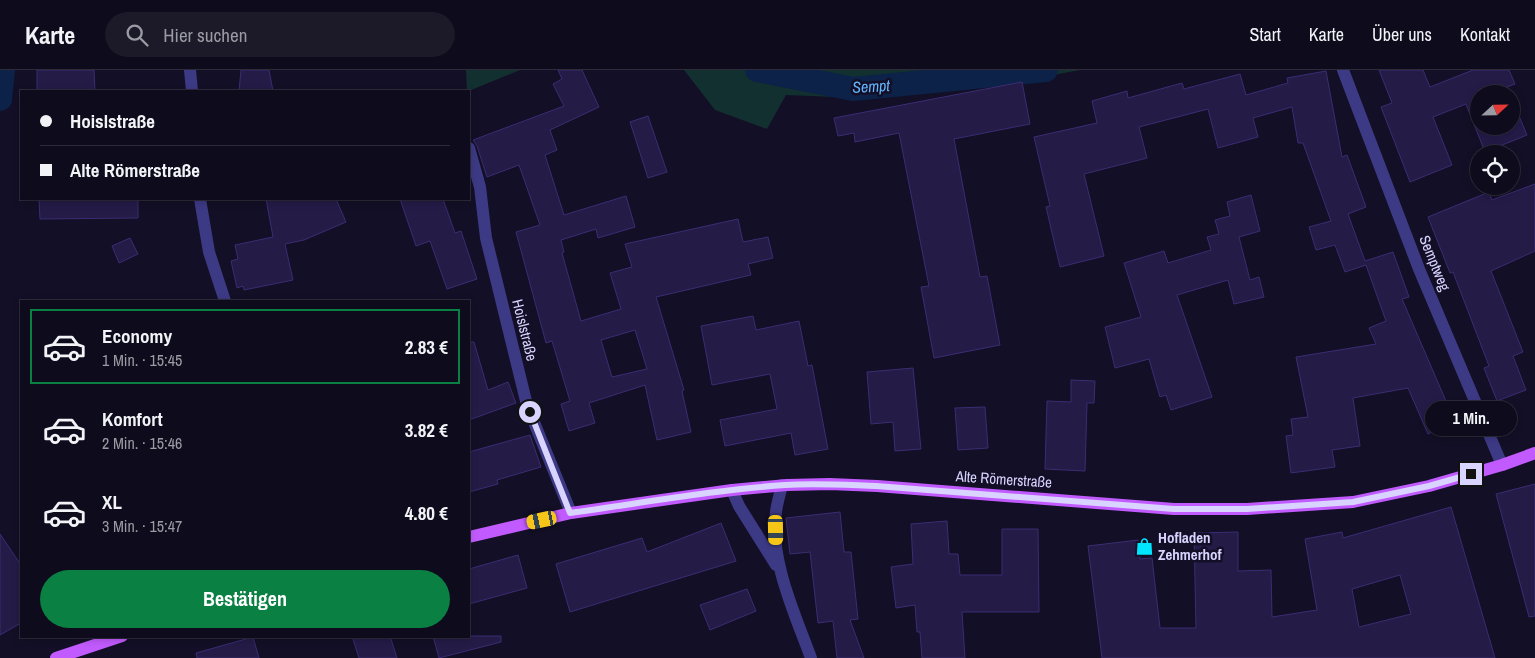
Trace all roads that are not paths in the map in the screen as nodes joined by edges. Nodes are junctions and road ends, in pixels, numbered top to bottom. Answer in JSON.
{"nodes":[{"id":1,"x":190,"y":70,"type":"edge"},
{"id":2,"x":1343,"y":70,"type":"edge"},
{"id":3,"x":192,"y":90,"type":"edge"},
{"id":4,"x":470,"y":152,"type":"edge"},
{"id":5,"x":200,"y":200,"type":"edge"},
{"id":6,"x":225,"y":300,"type":"edge"},
{"id":7,"x":1535,"y":453,"type":"edge"},
{"id":8,"x":1502,"y":465,"type":"junction"},
{"id":9,"x":782,"y":485,"type":"junction"},
{"id":10,"x":732,"y":490,"type":"junction"},
{"id":11,"x":570,"y":513,"type":"junction"},
{"id":12,"x":470,"y":537,"type":"edge"},
{"id":13,"x":781,"y":572,"type":"junction"},
{"id":14,"x":116,"y":638,"type":"edge"},
{"id":15,"x":56,"y":658,"type":"edge"},
{"id":16,"x":811,"y":658,"type":"edge"}],
"edges":[{"from":1,"to":3,"type":"street"},
{"from":2,"to":8,"type":"street","name":"Semptweg"},
{"from":4,"to":11,"type":"street","name":"Hoislstraße"},
{"from":5,"to":6,"type":"street"},
{"from":7,"to":8,"type":"main road","name":"Alte Römerstraße"},
{"from":8,"to":9,"type":"main road","name":"Alte Römerstraße"},
{"from":9,"to":10,"type":"main road","name":"Alte Römerstraße"},
{"from":9,"to":13,"type":"street"},
{"from":10,"to":11,"type":"main road","name":"Alte Römerstraße"},
{"from":10,"to":13,"type":"street"},
{"from":11,"to":12,"type":"main road","name":"Alte Römerstraße"},
{"from":13,"to":16,"type":"street"},
{"from":14,"to":15,"type":"main road"}]}
